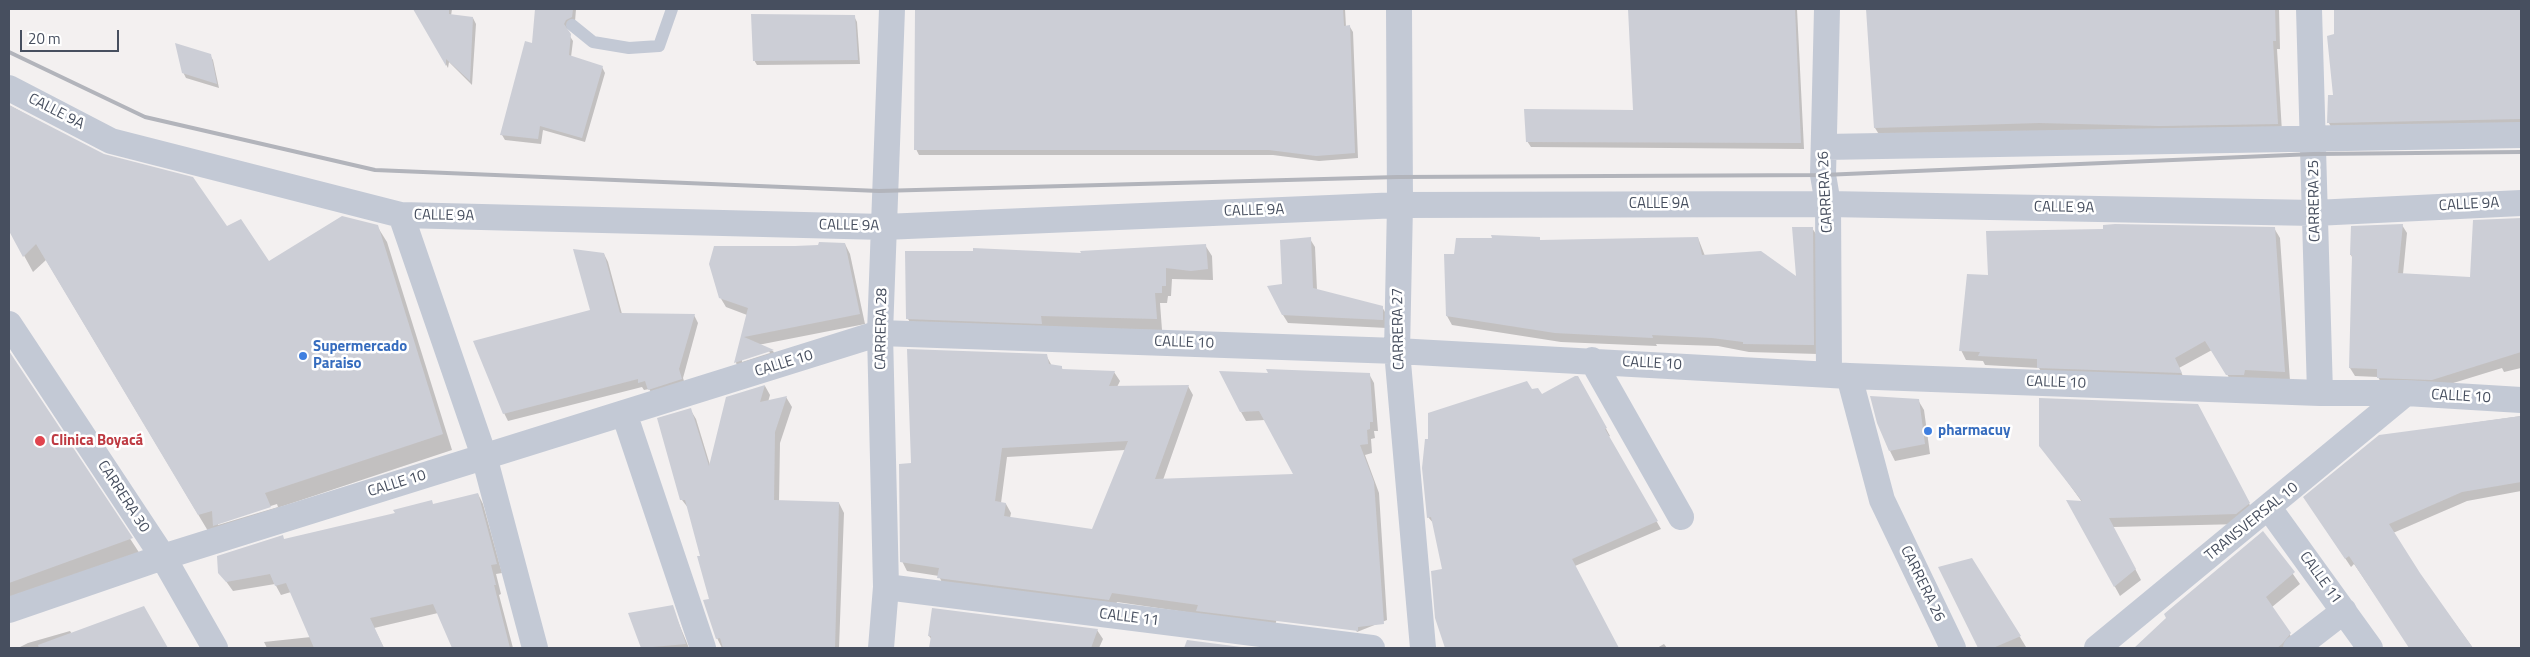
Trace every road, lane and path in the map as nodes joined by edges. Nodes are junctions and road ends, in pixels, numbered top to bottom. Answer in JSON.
{"nodes":[{"id":1,"x":672,"y":9,"type":"edge"},
{"id":2,"x":892,"y":9,"type":"edge"},
{"id":3,"x":1399,"y":9,"type":"edge"},
{"id":4,"x":1828,"y":9,"type":"edge"},
{"id":5,"x":2309,"y":9,"type":"edge"},
{"id":6,"x":572,"y":25,"type":"dead end"},
{"id":7,"x":9,"y":88,"type":"edge"},
{"id":8,"x":2521,"y":135,"type":"edge"},
{"id":9,"x":2313,"y":140,"type":"junction"},
{"id":10,"x":1824,"y":147,"type":"junction"},
{"id":11,"x":2521,"y":203,"type":"edge"},
{"id":12,"x":1828,"y":204,"type":"junction"},
{"id":13,"x":1400,"y":205,"type":"junction"},
{"id":14,"x":2315,"y":213,"type":"junction"},
{"id":15,"x":401,"y":215,"type":"junction"},
{"id":16,"x":884,"y":226,"type":"junction"},
{"id":17,"x":9,"y":324,"type":"edge"},
{"id":18,"x":880,"y":333,"type":"junction"},
{"id":19,"x":1397,"y":350,"type":"junction"},
{"id":20,"x":1592,"y":360,"type":"junction"},
{"id":21,"x":1839,"y":375,"type":"junction"},
{"id":22,"x":2320,"y":393,"type":"junction"},
{"id":23,"x":2406,"y":393,"type":"junction"},
{"id":24,"x":2521,"y":400,"type":"edge"},
{"id":25,"x":624,"y":413,"type":"junction"},
{"id":26,"x":484,"y":456,"type":"junction"},
{"id":27,"x":2269,"y":508,"type":"junction"},
{"id":28,"x":1680,"y":517,"type":"dead end"},
{"id":29,"x":163,"y":557,"type":"junction"},
{"id":30,"x":886,"y":588,"type":"junction"},
{"id":31,"x":9,"y":610,"type":"edge"},
{"id":32,"x":2344,"y":612,"type":"junction"},
{"id":33,"x":215,"y":648,"type":"edge"},
{"id":34,"x":535,"y":648,"type":"edge"},
{"id":35,"x":703,"y":648,"type":"edge"},
{"id":36,"x":881,"y":648,"type":"edge"},
{"id":37,"x":1372,"y":648,"type":"edge"},
{"id":38,"x":1423,"y":648,"type":"edge"},
{"id":39,"x":1953,"y":648,"type":"edge"},
{"id":40,"x":2097,"y":648,"type":"edge"},
{"id":41,"x":2296,"y":648,"type":"edge"},
{"id":42,"x":2370,"y":648,"type":"edge"}],
"edges":[{"from":1,"to":6,"type":"lane"},
{"from":2,"to":16,"type":"street","name":"CARRERA 28"},
{"from":3,"to":13,"type":"street","name":"CARRERA 27"},
{"from":4,"to":10,"type":"street","name":"CARRERA 26"},
{"from":5,"to":9,"type":"street","name":"CARRERA 25"},
{"from":7,"to":15,"type":"street","name":"CALLE 9A"},
{"from":8,"to":9,"type":"street"},
{"from":9,"to":10,"type":"street"},
{"from":9,"to":14,"type":"street","name":"CARRERA 25"},
{"from":10,"to":12,"type":"street","name":"CARRERA 26"},
{"from":11,"to":14,"type":"street","name":"CALLE 9A"},
{"from":12,"to":13,"type":"street","name":"CALLE 9A"},
{"from":12,"to":14,"type":"street","name":"CALLE 9A"},
{"from":12,"to":21,"type":"street","name":"CARRERA 26"},
{"from":13,"to":16,"type":"street","name":"CALLE 9A"},
{"from":13,"to":19,"type":"street","name":"CARRERA 27"},
{"from":14,"to":22,"type":"street","name":"CARRERA 25"},
{"from":15,"to":16,"type":"street","name":"CALLE 9A"},
{"from":15,"to":26,"type":"street"},
{"from":16,"to":18,"type":"street","name":"CARRERA 28"},
{"from":17,"to":29,"type":"street","name":"CARRERA 30"},
{"from":18,"to":19,"type":"street","name":"CALLE 10"},
{"from":18,"to":25,"type":"street","name":"CALLE 10"},
{"from":18,"to":30,"type":"street","name":"CARRERA 28"},
{"from":19,"to":20,"type":"street","name":"CALLE 10"},
{"from":19,"to":38,"type":"street","name":"CARRERA 27"},
{"from":20,"to":21,"type":"street","name":"CALLE 10"},
{"from":20,"to":28,"type":"street","name":"CALLE 10"},
{"from":21,"to":22,"type":"street","name":"CALLE 10"},
{"from":21,"to":39,"type":"street","name":"CARRERA 26"},
{"from":22,"to":23,"type":"street","name":"CALLE 10"},
{"from":23,"to":24,"type":"street","name":"CALLE 10"},
{"from":23,"to":27,"type":"street","name":"TRANSVERSAL 10"},
{"from":25,"to":26,"type":"street","name":"CALLE 10"},
{"from":25,"to":35,"type":"street"},
{"from":26,"to":29,"type":"street","name":"CALLE 10"},
{"from":26,"to":34,"type":"street"},
{"from":27,"to":32,"type":"street","name":"CALLE 11"},
{"from":27,"to":40,"type":"street","name":"TRANSVERSAL 10"},
{"from":29,"to":31,"type":"street","name":"CALLE 10"},
{"from":29,"to":33,"type":"street","name":"CARRERA 30"},
{"from":30,"to":36,"type":"street","name":"CARRERA 28"},
{"from":30,"to":37,"type":"street","name":"CALLE 11"},
{"from":32,"to":41,"type":"street"},
{"from":32,"to":42,"type":"street","name":"CALLE 11"}]}
